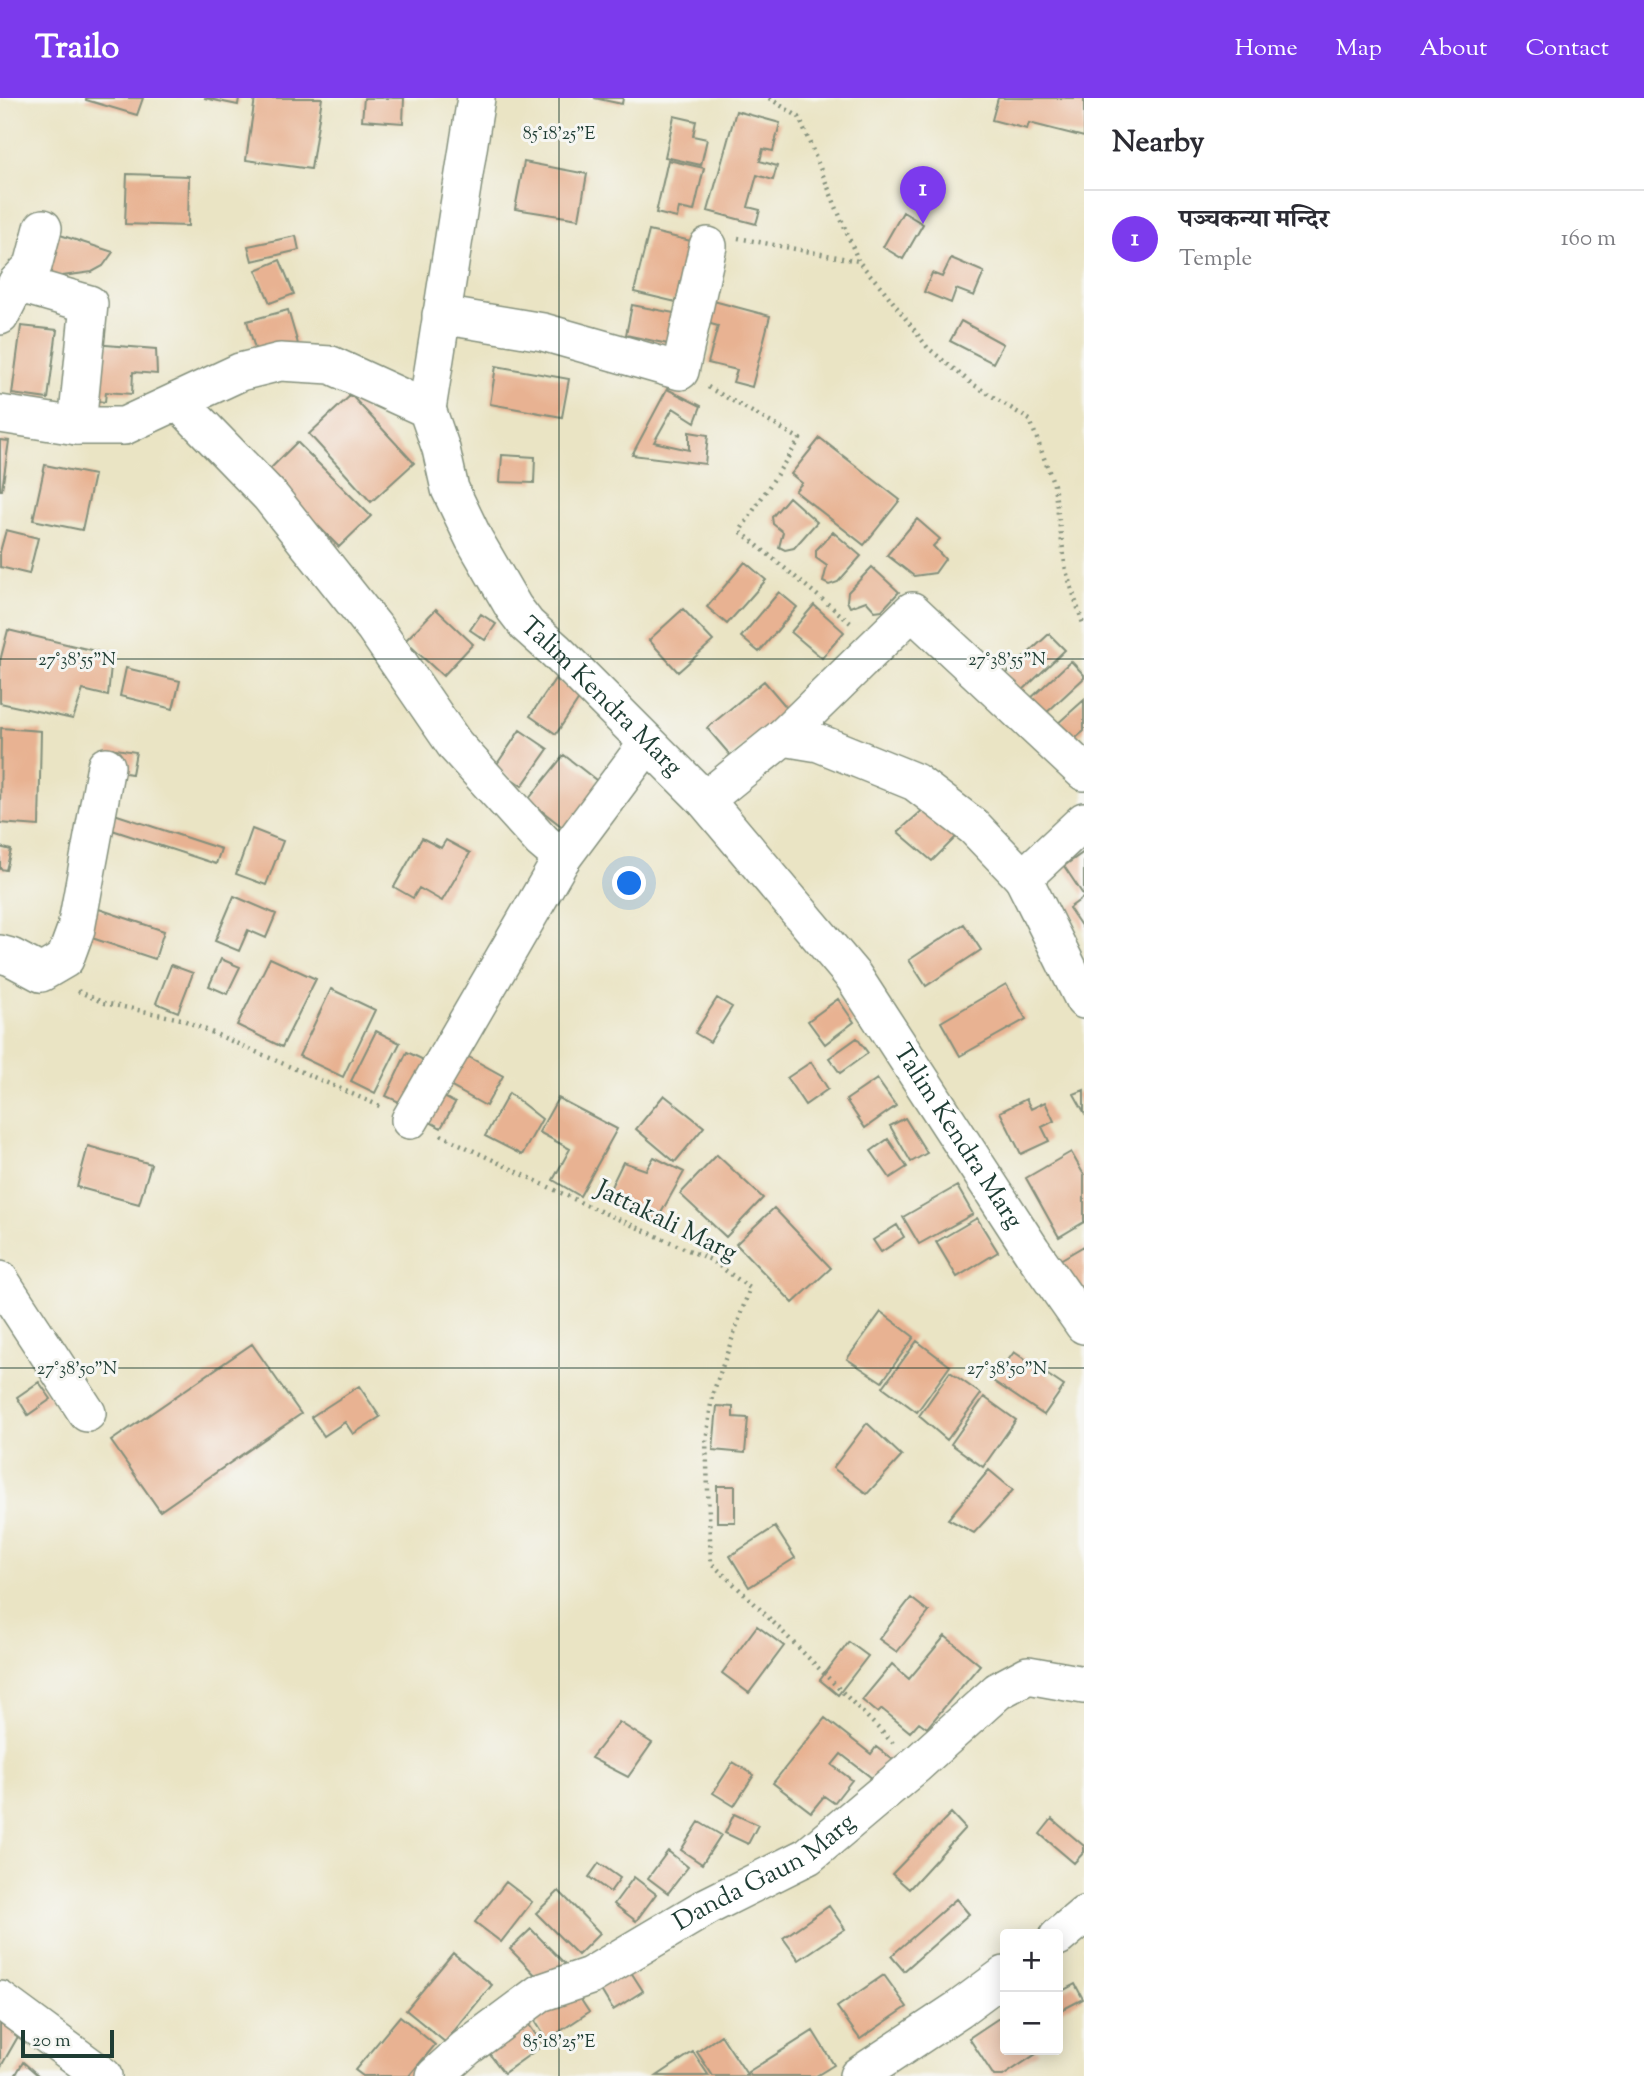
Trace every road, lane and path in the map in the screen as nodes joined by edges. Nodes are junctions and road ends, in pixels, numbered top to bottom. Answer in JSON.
{"nodes":[{"id":1,"x":769,"y":98,"type":"edge"},
{"id":2,"x":476,"y":99,"type":"edge"},
{"id":3,"x":43,"y":228,"type":"dead end"},
{"id":4,"x":708,"y":246,"type":"joint"},
{"id":5,"x":858,"y":261,"type":"junction"},
{"id":6,"x":17,"y":283,"type":"junction"},
{"id":7,"x":441,"y":315,"type":"junction"},
{"id":8,"x":0,"y":316,"type":"edge"},
{"id":9,"x":680,"y":371,"type":"junction"},
{"id":10,"x":178,"y":401,"type":"junction"},
{"id":11,"x":427,"y":409,"type":"junction"},
{"id":12,"x":0,"y":414,"type":"edge"},
{"id":13,"x":77,"y":425,"type":"junction"},
{"id":14,"x":1084,"y":627,"type":"edge"},
{"id":15,"x":878,"y":645,"type":"junction"},
{"id":16,"x":782,"y":737,"type":"junction"},
{"id":17,"x":647,"y":744,"type":"junction"},
{"id":18,"x":106,"y":766,"type":"dead end"},
{"id":19,"x":1084,"y":772,"type":"edge"},
{"id":20,"x":705,"y":800,"type":"junction"},
{"id":21,"x":1084,"y":821,"type":"edge"},
{"id":22,"x":562,"y":858,"type":"junction"},
{"id":23,"x":1023,"y":878,"type":"junction"},
{"id":24,"x":0,"y":954,"type":"edge"},
{"id":25,"x":41,"y":973,"type":"junction"},
{"id":26,"x":1084,"y":1000,"type":"edge"},
{"id":27,"x":410,"y":1120,"type":"junction"},
{"id":28,"x":0,"y":1280,"type":"edge"},
{"id":29,"x":1084,"y":1325,"type":"edge"},
{"id":30,"x":87,"y":1413,"type":"dead end"},
{"id":31,"x":1084,"y":1685,"type":"edge"},
{"id":32,"x":916,"y":1765,"type":"junction"},
{"id":33,"x":1084,"y":1915,"type":"edge"},
{"id":34,"x":1063,"y":1933,"type":"edge"},
{"id":35,"x":1000,"y":1979,"type":"edge"},
{"id":36,"x":0,"y":2000,"type":"edge"},
{"id":37,"x":103,"y":2076,"type":"edge"},
{"id":38,"x":435,"y":2076,"type":"edge"},
{"id":39,"x":858,"y":2076,"type":"edge"}],
"edges":[{"from":1,"to":5,"type":"path"},
{"from":2,"to":7,"type":"street"},
{"from":3,"to":6,"type":"street"},
{"from":4,"to":5,"type":"path"},
{"from":4,"to":9,"type":"street"},
{"from":5,"to":14,"type":"path"},
{"from":6,"to":8,"type":"street"},
{"from":6,"to":13,"type":"street"},
{"from":7,"to":9,"type":"street"},
{"from":7,"to":11,"type":"street"},
{"from":9,"to":15,"type":"path"},
{"from":10,"to":11,"type":"street"},
{"from":10,"to":13,"type":"street"},
{"from":10,"to":22,"type":"street"},
{"from":11,"to":17,"type":"street","name":"Talim Kendra Marg"},
{"from":12,"to":13,"type":"street"},
{"from":15,"to":16,"type":"street"},
{"from":15,"to":19,"type":"street"},
{"from":16,"to":20,"type":"street"},
{"from":16,"to":23,"type":"street"},
{"from":17,"to":20,"type":"street","name":"Talim Kendra Marg"},
{"from":17,"to":22,"type":"street"},
{"from":18,"to":25,"type":"street"},
{"from":20,"to":29,"type":"street","name":"Talim Kendra Marg"},
{"from":21,"to":23,"type":"street"},
{"from":22,"to":27,"type":"street"},
{"from":23,"to":26,"type":"street"},
{"from":24,"to":25,"type":"street"},
{"from":25,"to":27,"type":"path","name":"Jattakali Marg"},
{"from":27,"to":32,"type":"path","name":"Jattakali Marg"},
{"from":28,"to":30,"type":"street"},
{"from":31,"to":32,"type":"street","name":"Danda Gaun Marg"},
{"from":32,"to":38,"type":"street","name":"Danda Gaun Marg"},
{"from":33,"to":34,"type":"street"},
{"from":35,"to":39,"type":"street"},
{"from":36,"to":37,"type":"street"}]}
